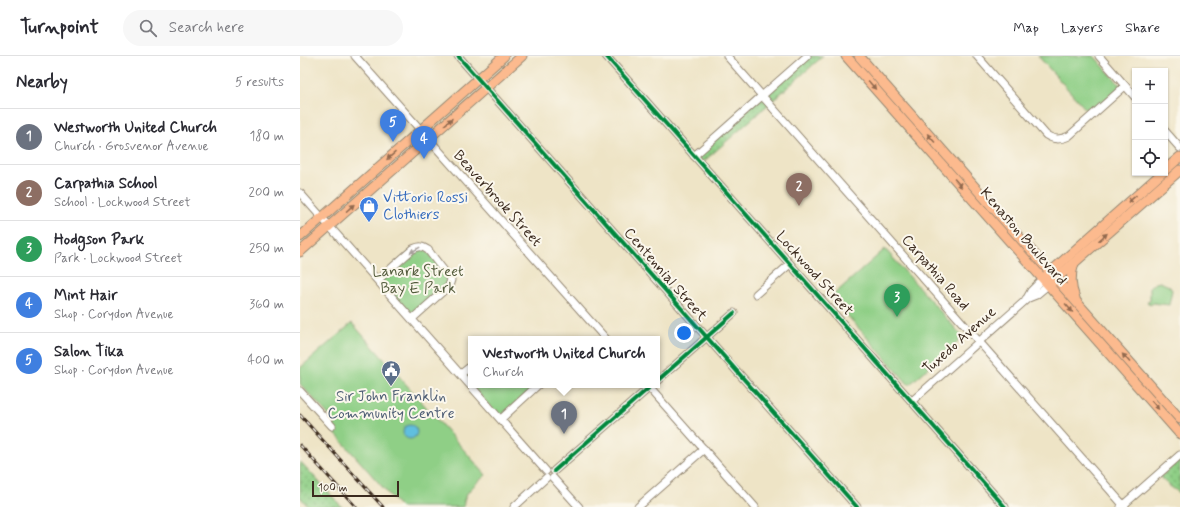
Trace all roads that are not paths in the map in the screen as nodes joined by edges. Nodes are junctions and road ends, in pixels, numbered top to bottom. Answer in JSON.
{"nodes":[{"id":1,"x":355,"y":56,"type":"edge"},
{"id":2,"x":458,"y":56,"type":"edge"},
{"id":3,"x":504,"y":56,"type":"edge"},
{"id":4,"x":522,"y":56,"type":"edge"},
{"id":5,"x":606,"y":56,"type":"edge"},
{"id":6,"x":727,"y":56,"type":"edge"},
{"id":7,"x":807,"y":56,"type":"edge"},
{"id":8,"x":846,"y":56,"type":"edge"},
{"id":9,"x":859,"y":56,"type":"edge"},
{"id":10,"x":976,"y":56,"type":"edge"},
{"id":11,"x":1099,"y":56,"type":"edge"},
{"id":12,"x":478,"y":79,"type":"junction"},
{"id":13,"x":1125,"y":86,"type":"junction"},
{"id":14,"x":486,"y":88,"type":"junction"},
{"id":15,"x":1132,"y":94,"type":"edge"},
{"id":16,"x":762,"y":96,"type":"junction"},
{"id":17,"x":421,"y":130,"type":"junction"},
{"id":18,"x":1168,"y":134,"type":"edge"},
{"id":19,"x":428,"y":139,"type":"junction"},
{"id":20,"x":1180,"y":148,"type":"edge"},
{"id":21,"x":694,"y":156,"type":"junction"},
{"id":22,"x":1180,"y":157,"type":"edge"},
{"id":23,"x":1168,"y":167,"type":"edge"},
{"id":24,"x":1180,"y":170,"type":"edge"},
{"id":25,"x":1159,"y":176,"type":"edge"},
{"id":26,"x":300,"y":193,"type":"edge"},
{"id":27,"x":321,"y":217,"type":"junction"},
{"id":28,"x":330,"y":226,"type":"junction"},
{"id":29,"x":300,"y":236,"type":"edge"},
{"id":30,"x":300,"y":252,"type":"edge"},
{"id":31,"x":1074,"y":263,"type":"junction"},
{"id":32,"x":790,"y":264,"type":"junction"},
{"id":33,"x":1049,"y":279,"type":"junction"},
{"id":34,"x":378,"y":280,"type":"junction"},
{"id":35,"x":756,"y":294,"type":"dead end"},
{"id":36,"x":1076,"y":301,"type":"junction"},
{"id":37,"x":734,"y":313,"type":"dead end"},
{"id":38,"x":412,"y":319,"type":"junction"},
{"id":39,"x":603,"y":336,"type":"edge"},
{"id":40,"x":706,"y":337,"type":"junction"},
{"id":41,"x":979,"y":341,"type":"junction"},
{"id":42,"x":468,"y":368,"type":"edge"},
{"id":43,"x":461,"y":374,"type":"junction"},
{"id":44,"x":660,"y":378,"type":"edge"},
{"id":45,"x":468,"y":382,"type":"edge"},
{"id":46,"x":473,"y":388,"type":"edge"},
{"id":47,"x":535,"y":388,"type":"edge"},
{"id":48,"x":647,"y":388,"type":"edge"},
{"id":49,"x":651,"y":388,"type":"edge"},
{"id":50,"x":300,"y":391,"type":"edge"},
{"id":51,"x":912,"y":401,"type":"junction"},
{"id":52,"x":501,"y":419,"type":"junction"},
{"id":53,"x":1180,"y":419,"type":"edge"},
{"id":54,"x":332,"y":426,"type":"dead end"},
{"id":55,"x":1180,"y":434,"type":"edge"},
{"id":56,"x":704,"y":449,"type":"junction"},
{"id":57,"x":1180,"y":455,"type":"edge"},
{"id":58,"x":550,"y":475,"type":"junction"},
{"id":59,"x":1123,"y":506,"type":"edge"},
{"id":60,"x":514,"y":507,"type":"edge"},
{"id":61,"x":579,"y":507,"type":"edge"},
{"id":62,"x":638,"y":507,"type":"edge"},
{"id":63,"x":756,"y":507,"type":"edge"},
{"id":64,"x":857,"y":507,"type":"edge"},
{"id":65,"x":1005,"y":507,"type":"edge"}],
"edges":[{"from":1,"to":17,"type":"street","name":"Beaverbrook Street"},
{"from":2,"to":12,"type":"street","name":"Centennial Street"},
{"from":3,"to":12,"type":"main road"},
{"from":4,"to":14,"type":"main road"},
{"from":5,"to":21,"type":"street","name":"Lockwood Street"},
{"from":6,"to":16,"type":"street","name":"Carpathia Road"},
{"from":7,"to":16,"type":"street"},
{"from":8,"to":33,"type":"main road","name":"Kenaston Boulevard","one_way":true},
{"from":33,"to":9,"type":"main road","name":"Kenaston Boulevard","one_way":true},
{"from":10,"to":13,"type":"street"},
{"from":11,"to":13,"type":"street"},
{"from":12,"to":14,"type":"street","name":"Centennial Street"},
{"from":12,"to":17,"type":"main road"},
{"from":13,"to":15,"type":"street"},
{"from":19,"to":14,"type":"main road","one_way":true},
{"from":14,"to":40,"type":"street","name":"Centennial Street"},
{"from":16,"to":21,"type":"street"},
{"from":16,"to":41,"type":"street","name":"Carpathia Road"},
{"from":17,"to":19,"type":"street","name":"Beaverbrook Street"},
{"from":17,"to":27,"type":"main road","one_way":true},
{"from":18,"to":20,"type":"street"},
{"from":28,"to":19,"type":"main road","one_way":true},
{"from":19,"to":39,"type":"street","name":"Beaverbrook Street"},
{"from":21,"to":32,"type":"street","name":"Lockwood Street"},
{"from":22,"to":23,"type":"main road"},
{"from":31,"to":24,"type":"main road","name":"Tuxedo Avenue","one_way":true},
{"from":25,"to":33,"type":"main road","name":"Tuxedo Avenue","one_way":true},
{"from":26,"to":27,"type":"street"},
{"from":27,"to":28,"type":"street"},
{"from":27,"to":29,"type":"main road"},
{"from":28,"to":30,"type":"main road"},
{"from":28,"to":34,"type":"street"},
{"from":31,"to":33,"type":"main road","name":"Tuxedo Avenue"},
{"from":31,"to":36,"type":"main road"},
{"from":32,"to":35,"type":"street"},
{"from":32,"to":51,"type":"street","name":"Lockwood Street"},
{"from":33,"to":36,"type":"main road","name":"Kenaston Boulevard"},
{"from":33,"to":41,"type":"street","name":"Tuxedo Avenue"},
{"from":33,"to":55,"type":"main road","name":"Kenaston Boulevard","one_way":true},
{"from":34,"to":38,"type":"street"},
{"from":38,"to":34,"type":"street","one_way":true},
{"from":53,"to":36,"type":"main road","name":"Kenaston Boulevard","one_way":true},
{"from":37,"to":40,"type":"street"},
{"from":38,"to":43,"type":"street"},
{"from":40,"to":44,"type":"street"},
{"from":40,"to":64,"type":"street","name":"Centennial Street"},
{"from":41,"to":51,"type":"street","name":"Tuxedo Avenue"},
{"from":41,"to":59,"type":"street","name":"Carpathia Road"},
{"from":42,"to":43,"type":"street"},
{"from":43,"to":45,"type":"street"},
{"from":46,"to":52,"type":"street"},
{"from":47,"to":52,"type":"street"},
{"from":48,"to":58,"type":"street"},
{"from":49,"to":56,"type":"street"},
{"from":50,"to":54,"type":"street"},
{"from":51,"to":65,"type":"street","name":"Lockwood Street"},
{"from":52,"to":58,"type":"street"},
{"from":56,"to":62,"type":"street"},
{"from":56,"to":63,"type":"street"},
{"from":57,"to":59,"type":"street"},
{"from":58,"to":60,"type":"street"},
{"from":58,"to":61,"type":"street"}]}
